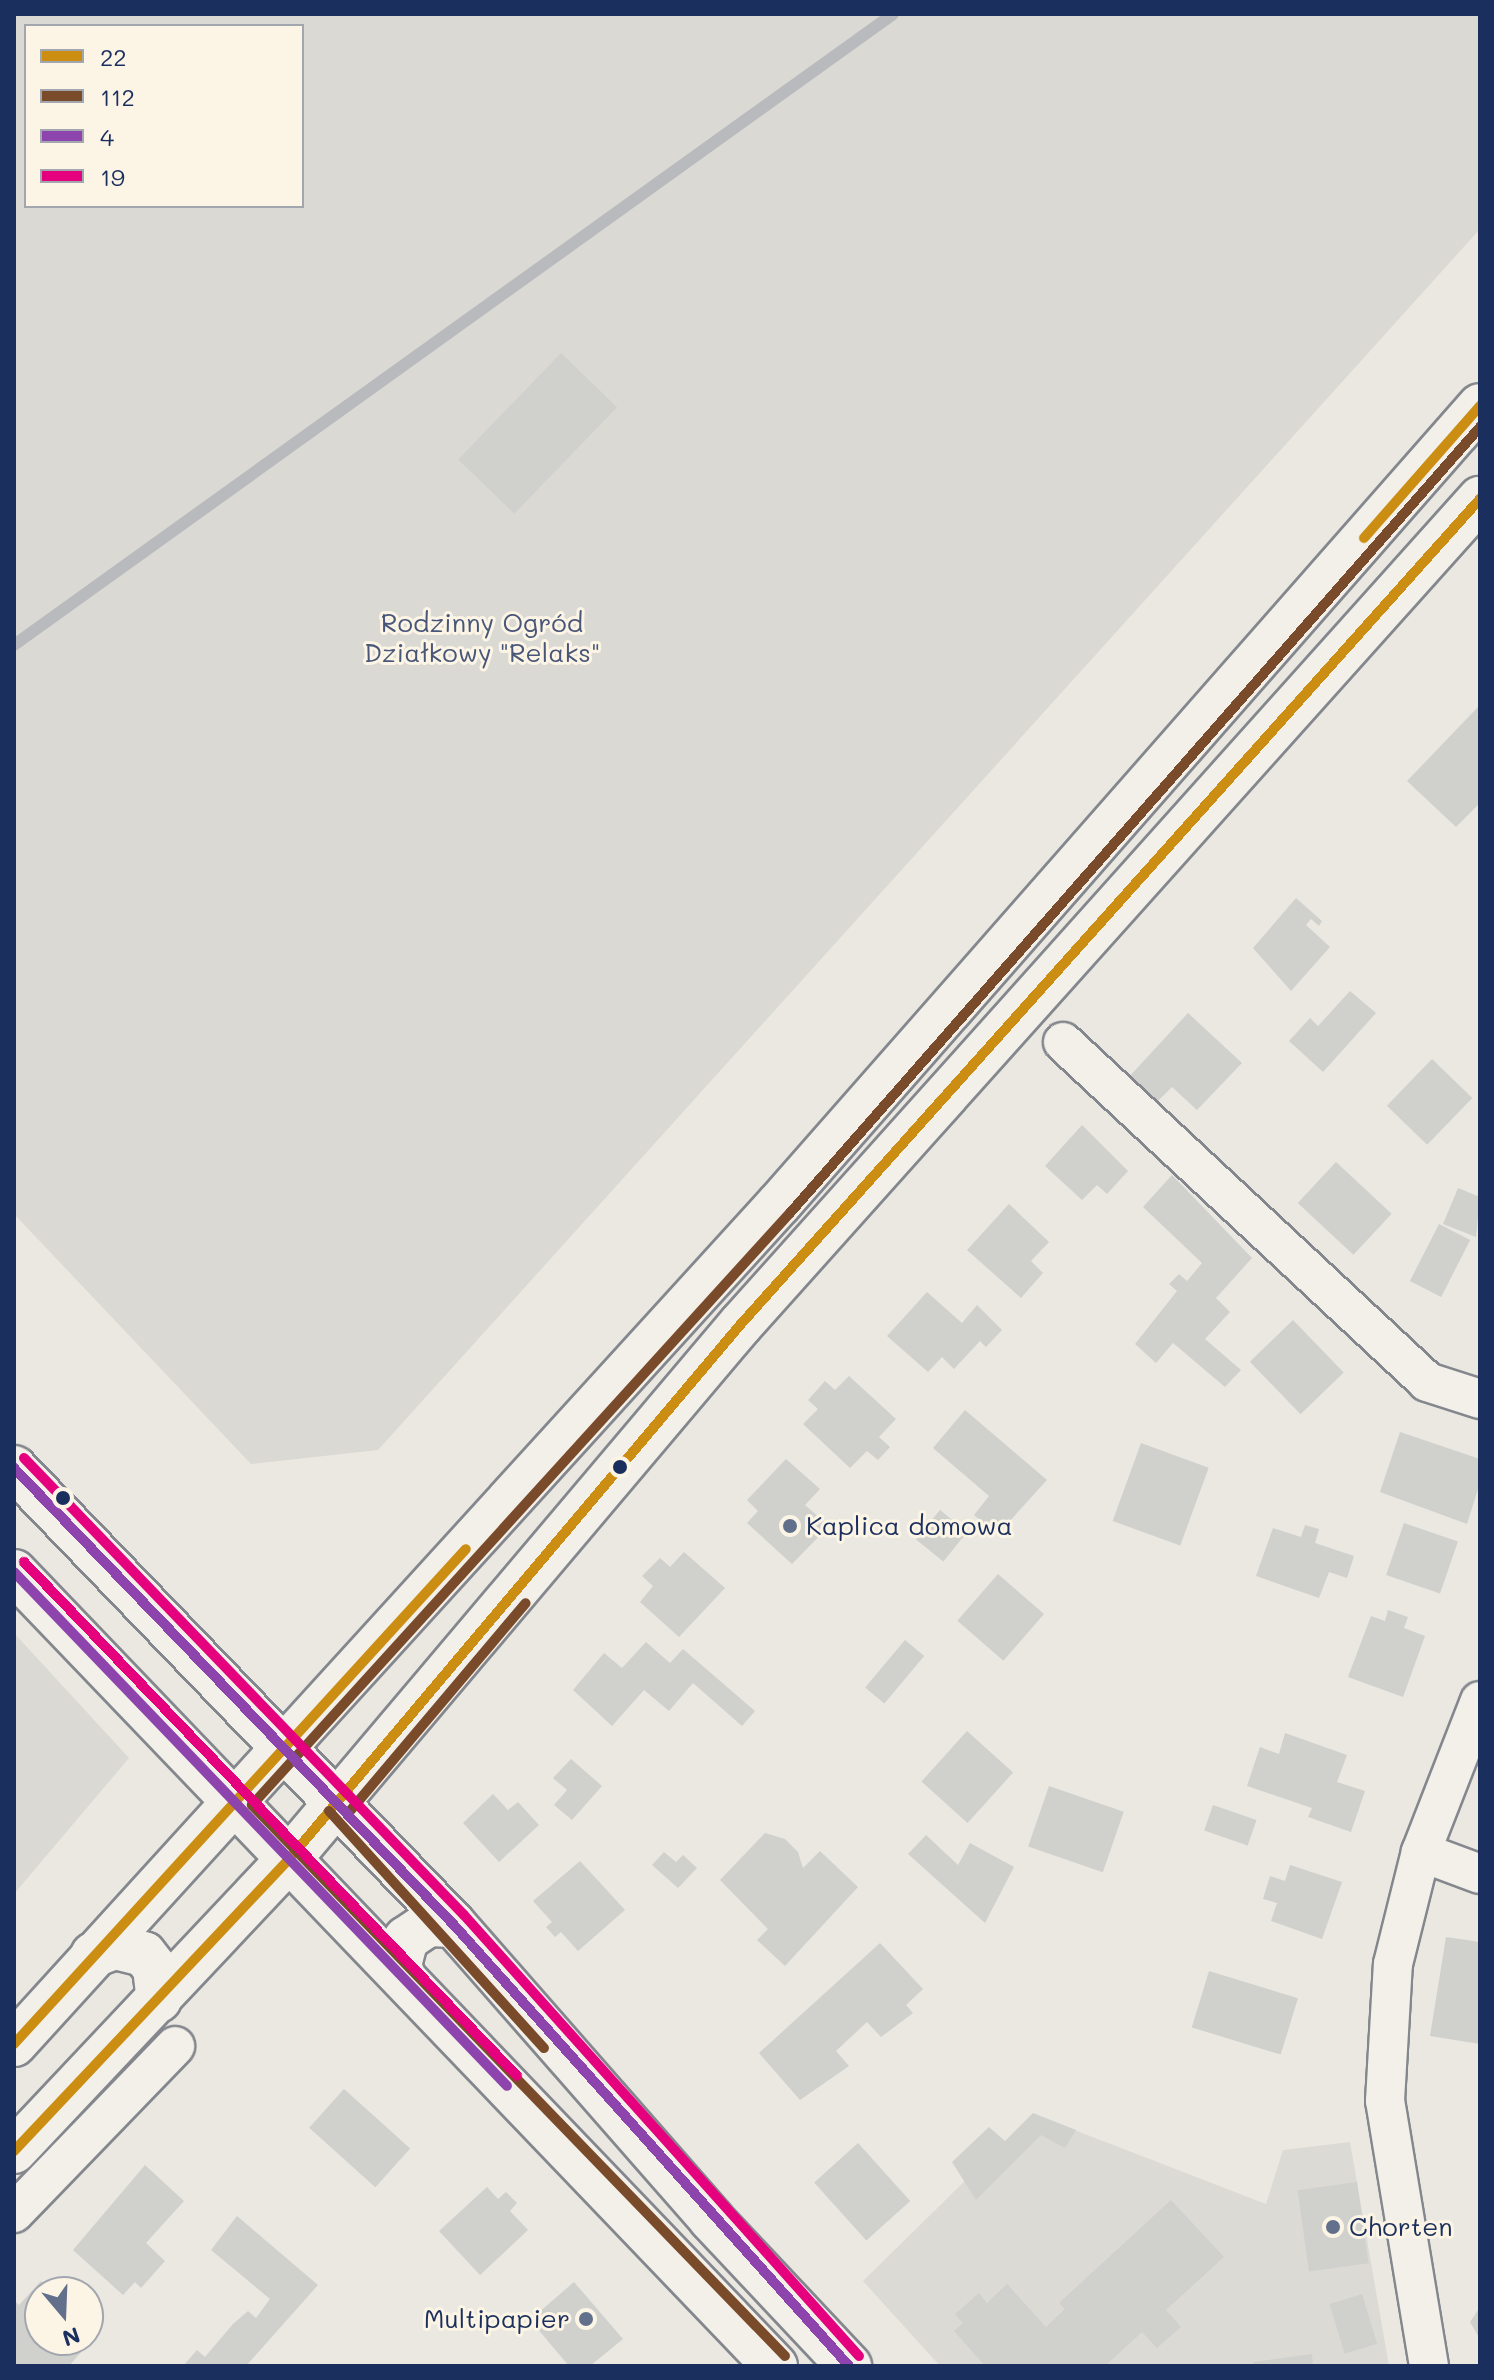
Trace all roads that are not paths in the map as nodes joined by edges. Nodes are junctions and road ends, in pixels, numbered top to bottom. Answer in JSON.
{"nodes":[{"id":1,"x":1480,"y":406,"type":"edge"},
{"id":2,"x":1480,"y":499,"type":"edge"},
{"id":3,"x":1063,"y":1042,"type":"dead end"},
{"id":4,"x":1480,"y":1399,"type":"edge"},
{"id":5,"x":14,"y":1468,"type":"edge"},
{"id":6,"x":14,"y":1572,"type":"edge"},
{"id":7,"x":415,"y":1606,"type":"junction"},
{"id":8,"x":146,"y":1609,"type":"junction"},
{"id":9,"x":464,"y":1658,"type":"junction"},
{"id":10,"x":98,"y":1662,"type":"junction"},
{"id":11,"x":1480,"y":1701,"type":"edge"},
{"id":12,"x":286,"y":1750,"type":"junction"},
{"id":13,"x":339,"y":1802,"type":"junction"},
{"id":14,"x":233,"y":1805,"type":"junction"},
{"id":15,"x":1421,"y":1852,"type":"junction"},
{"id":16,"x":289,"y":1859,"type":"junction"},
{"id":17,"x":1480,"y":1874,"type":"edge"},
{"id":18,"x":454,"y":1925,"type":"junction"},
{"id":19,"x":93,"y":1955,"type":"junction"},
{"id":20,"x":403,"y":1976,"type":"junction"},
{"id":21,"x":159,"y":2000,"type":"junction"},
{"id":22,"x":14,"y":2044,"type":"edge"},
{"id":23,"x":175,"y":2046,"type":"dead end"},
{"id":24,"x":14,"y":2151,"type":"edge"},
{"id":25,"x":14,"y":2213,"type":"edge"},
{"id":26,"x":775,"y":2366,"type":"edge"},
{"id":27,"x":849,"y":2366,"type":"edge"},
{"id":28,"x":1429,"y":2366,"type":"edge"}],
"edges":[{"from":1,"to":7,"type":"main road"},
{"from":2,"to":9,"type":"main road"},
{"from":3,"to":4,"type":"street"},
{"from":5,"to":8,"type":"main road"},
{"from":6,"to":10,"type":"main road"},
{"from":7,"to":9,"type":"main road"},
{"from":7,"to":12,"type":"main road"},
{"from":8,"to":10,"type":"main road"},
{"from":8,"to":12,"type":"main road"},
{"from":9,"to":13,"type":"main road"},
{"from":10,"to":14,"type":"main road"},
{"from":11,"to":15,"type":"street"},
{"from":12,"to":13,"type":"main road"},
{"from":12,"to":14,"type":"main road"},
{"from":13,"to":16,"type":"main road"},
{"from":13,"to":18,"type":"main road"},
{"from":14,"to":16,"type":"main road"},
{"from":14,"to":19,"type":"main road"},
{"from":15,"to":17,"type":"street"},
{"from":15,"to":28,"type":"street"},
{"from":16,"to":20,"type":"main road"},
{"from":16,"to":21,"type":"main road"},
{"from":18,"to":20,"type":"main road"},
{"from":18,"to":27,"type":"main road"},
{"from":19,"to":21,"type":"main road"},
{"from":19,"to":22,"type":"main road"},
{"from":20,"to":26,"type":"main road"},
{"from":21,"to":24,"type":"main road"},
{"from":23,"to":25,"type":"street"}]}
